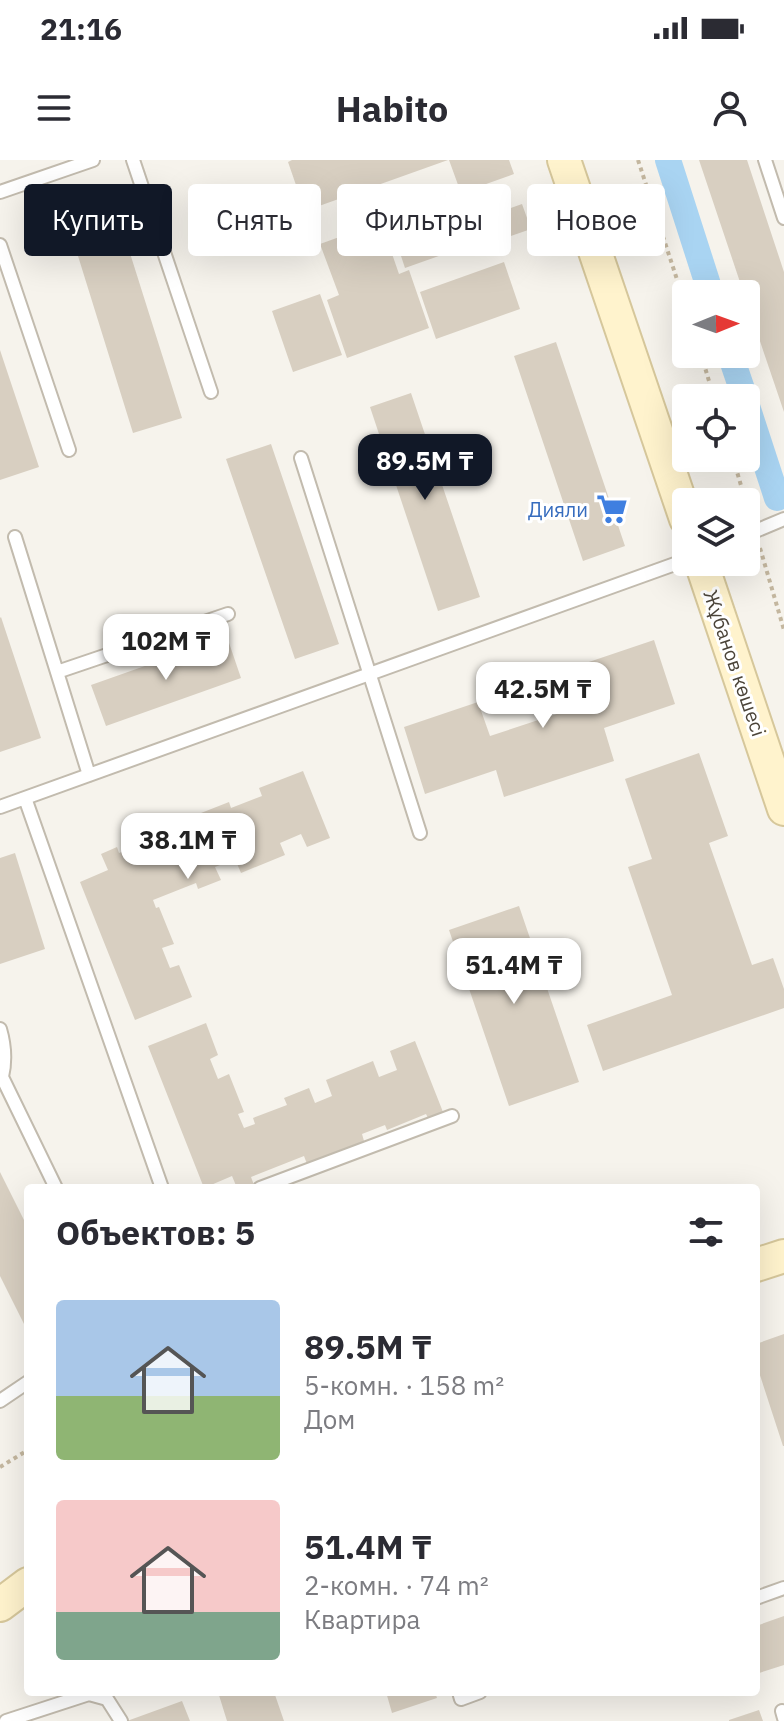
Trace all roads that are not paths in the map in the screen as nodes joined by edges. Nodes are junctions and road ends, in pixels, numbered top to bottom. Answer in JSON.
{"nodes":[{"id":1,"x":93,"y":160,"type":"edge"},
{"id":2,"x":133,"y":160,"type":"edge"},
{"id":3,"x":564,"y":160,"type":"edge"},
{"id":4,"x":765,"y":160,"type":"edge"},
{"id":5,"x":0,"y":192,"type":"edge"},
{"id":6,"x":784,"y":218,"type":"edge"},
{"id":7,"x":0,"y":245,"type":"edge"},
{"id":8,"x":211,"y":392,"type":"dead end"},
{"id":9,"x":69,"y":450,"type":"dead end"},
{"id":10,"x":301,"y":458,"type":"dead end"},
{"id":11,"x":675,"y":488,"type":"edge"},
{"id":12,"x":784,"y":519,"type":"edge"},
{"id":13,"x":760,"y":529,"type":"edge"},
{"id":14,"x":15,"y":537,"type":"dead end"},
{"id":15,"x":672,"y":565,"type":"edge"},
{"id":16,"x":706,"y":576,"type":"edge"},
{"id":17,"x":228,"y":614,"type":"dead end"},
{"id":18,"x":57,"y":672,"type":"junction"},
{"id":19,"x":370,"y":674,"type":"junction"},
{"id":20,"x":89,"y":775,"type":"junction"},
{"id":21,"x":25,"y":798,"type":"junction"},
{"id":22,"x":0,"y":807,"type":"edge"},
{"id":23,"x":784,"y":809,"type":"edge"},
{"id":24,"x":420,"y":833,"type":"dead end"},
{"id":25,"x":0,"y":1029,"type":"edge"},
{"id":26,"x":1,"y":1077,"type":"edge"},
{"id":27,"x":452,"y":1116,"type":"dead end"},
{"id":28,"x":54,"y":1184,"type":"edge"},
{"id":29,"x":161,"y":1184,"type":"edge"},
{"id":30,"x":271,"y":1184,"type":"edge"},
{"id":31,"x":784,"y":1256,"type":"edge"},
{"id":32,"x":760,"y":1264,"type":"edge"},
{"id":33,"x":24,"y":1385,"type":"edge"},
{"id":34,"x":0,"y":1401,"type":"edge"},
{"id":35,"x":24,"y":1587,"type":"edge"},
{"id":36,"x":784,"y":1588,"type":"edge"},
{"id":37,"x":760,"y":1597,"type":"edge"},
{"id":38,"x":0,"y":1605,"type":"edge"},
{"id":39,"x":83,"y":1696,"type":"edge"},
{"id":40,"x":96,"y":1696,"type":"edge"},
{"id":41,"x":6,"y":1721,"type":"edge"},
{"id":42,"x":121,"y":1721,"type":"edge"}],
"edges":[{"from":1,"to":5,"type":"lane"},
{"from":2,"to":8,"type":"lane"},
{"from":3,"to":11,"type":"main road"},
{"from":4,"to":6,"type":"lane"},
{"from":7,"to":9,"type":"lane"},
{"from":10,"to":19,"type":"lane"},
{"from":12,"to":13,"type":"lane"},
{"from":14,"to":18,"type":"lane"},
{"from":15,"to":19,"type":"lane"},
{"from":16,"to":23,"type":"main road","name":"Жұбанов көшесі"},
{"from":17,"to":18,"type":"lane"},
{"from":18,"to":20,"type":"lane"},
{"from":19,"to":20,"type":"lane"},
{"from":19,"to":24,"type":"lane"},
{"from":20,"to":21,"type":"lane"},
{"from":21,"to":22,"type":"lane"},
{"from":21,"to":29,"type":"lane"},
{"from":25,"to":26,"type":"lane"},
{"from":26,"to":28,"type":"lane"},
{"from":27,"to":30,"type":"lane"},
{"from":31,"to":32,"type":"main road"},
{"from":33,"to":34,"type":"lane"},
{"from":35,"to":38,"type":"main road"},
{"from":36,"to":37,"type":"lane"},
{"from":39,"to":41,"type":"lane"},
{"from":40,"to":42,"type":"lane"}]}
